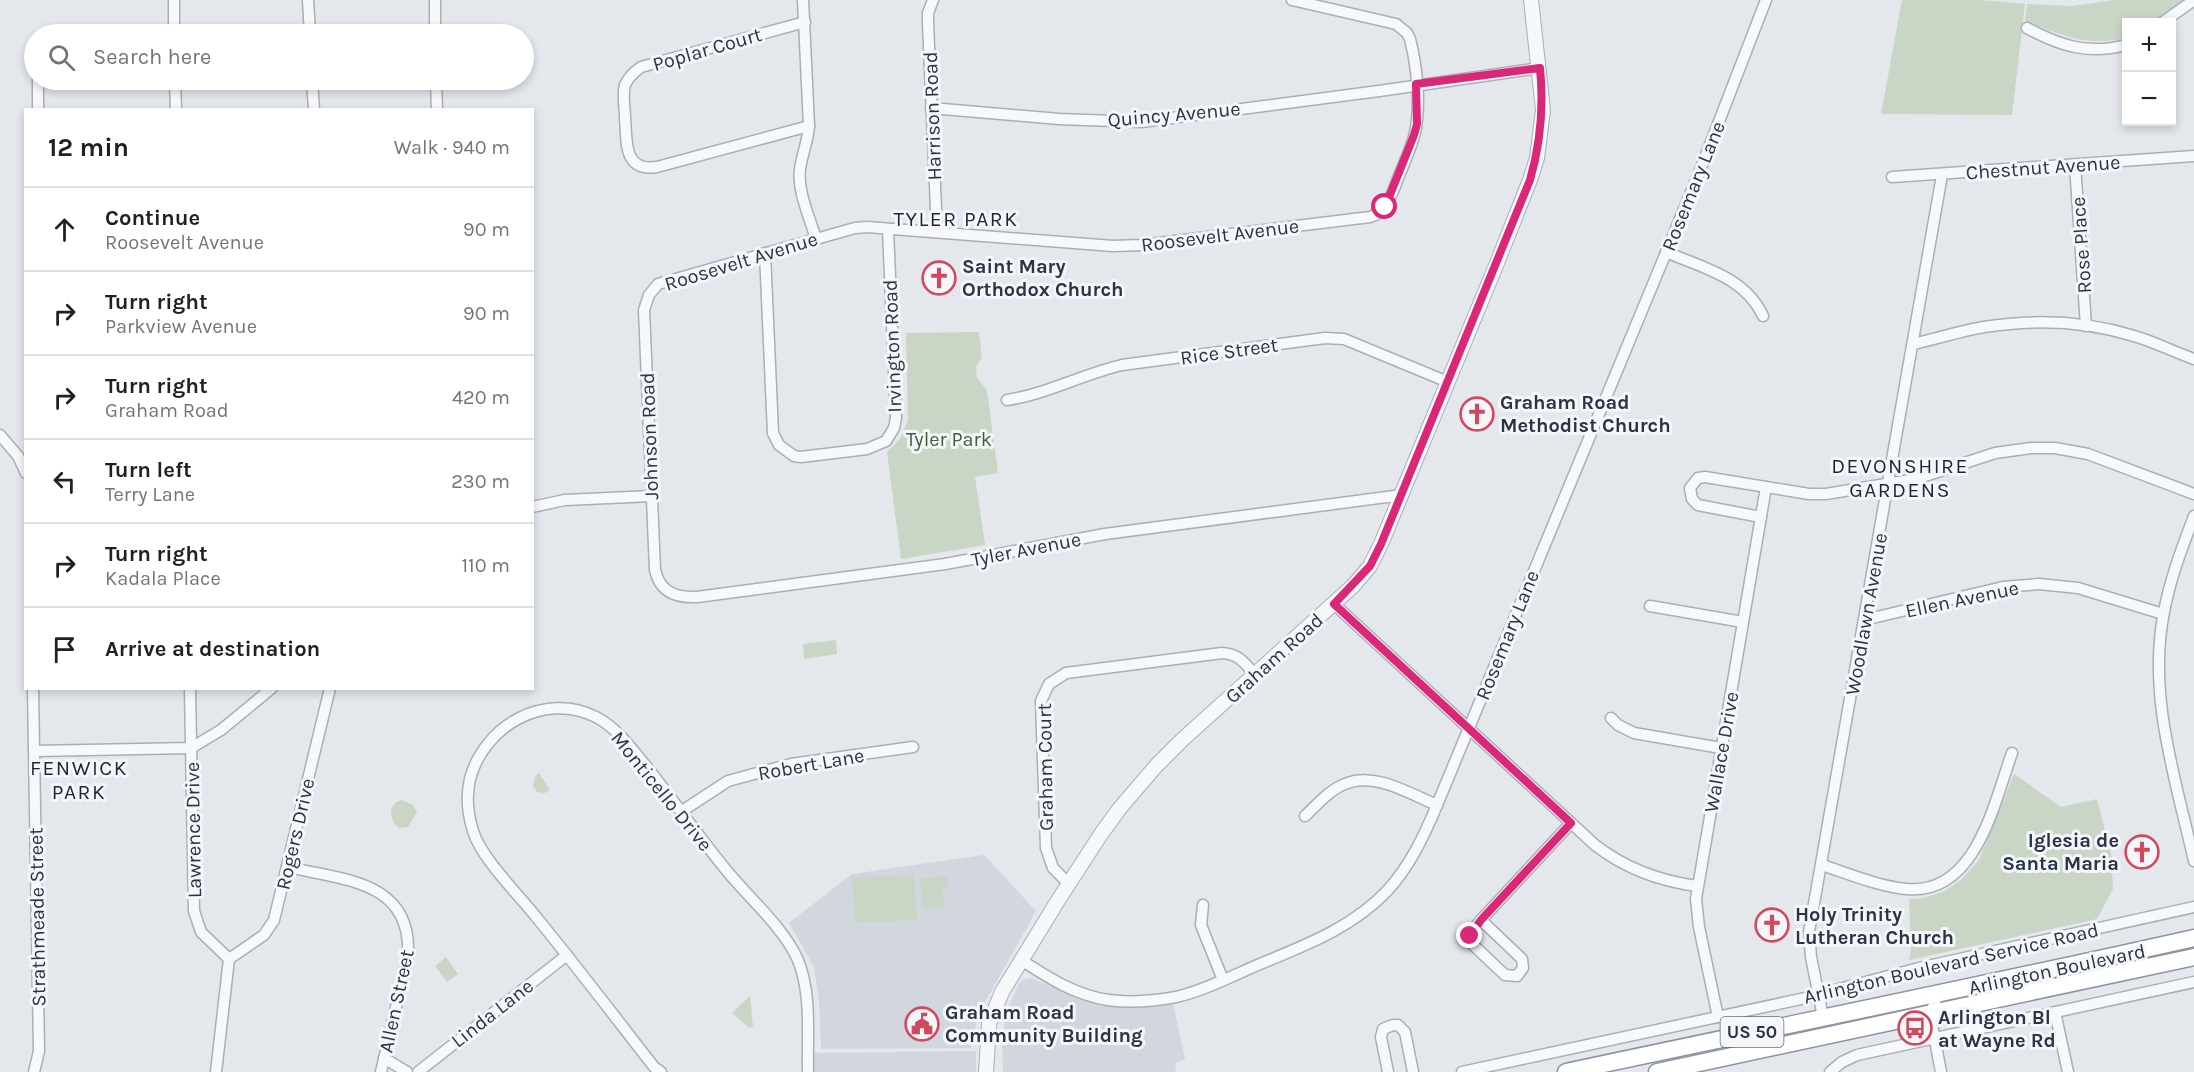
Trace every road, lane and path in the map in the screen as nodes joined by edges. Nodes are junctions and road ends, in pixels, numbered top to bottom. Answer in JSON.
{"nodes":[{"id":1,"x":174,"y":0,"type":"edge"},
{"id":2,"x":308,"y":0,"type":"edge"},
{"id":3,"x":803,"y":0,"type":"edge"},
{"id":4,"x":933,"y":0,"type":"edge"},
{"id":5,"x":1292,"y":0,"type":"edge"},
{"id":6,"x":1531,"y":0,"type":"edge"},
{"id":7,"x":1766,"y":0,"type":"edge"},
{"id":8,"x":2194,"y":0,"type":"edge"},
{"id":9,"x":438,"y":1,"type":"edge"},
{"id":10,"x":2169,"y":18,"type":"edge"},
{"id":11,"x":804,"y":22,"type":"junction"},
{"id":12,"x":174,"y":24,"type":"edge"},
{"id":13,"x":309,"y":24,"type":"edge"},
{"id":14,"x":436,"y":24,"type":"edge"},
{"id":15,"x":2027,"y":28,"type":"dead end"},
{"id":16,"x":2122,"y":46,"type":"edge"},
{"id":17,"x":1540,"y":68,"type":"junction"},
{"id":18,"x":1416,"y":84,"type":"junction"},
{"id":19,"x":38,"y":90,"type":"edge"},
{"id":20,"x":176,"y":90,"type":"edge"},
{"id":21,"x":313,"y":90,"type":"edge"},
{"id":22,"x":436,"y":90,"type":"edge"},
{"id":23,"x":38,"y":108,"type":"edge"},
{"id":24,"x":176,"y":108,"type":"edge"},
{"id":25,"x":314,"y":108,"type":"edge"},
{"id":26,"x":437,"y":108,"type":"edge"},
{"id":27,"x":931,"y":108,"type":"junction"},
{"id":28,"x":809,"y":126,"type":"junction"},
{"id":29,"x":2194,"y":156,"type":"edge"},
{"id":30,"x":2075,"y":165,"type":"junction"},
{"id":31,"x":1942,"y":175,"type":"junction"},
{"id":32,"x":1892,"y":177,"type":"dead end"},
{"id":33,"x":888,"y":229,"type":"junction"},
{"id":34,"x":937,"y":232,"type":"junction"},
{"id":35,"x":816,"y":239,"type":"junction"},
{"id":36,"x":1666,"y":252,"type":"junction"},
{"id":37,"x":765,"y":253,"type":"junction"},
{"id":38,"x":649,"y":295,"type":"joint"},
{"id":39,"x":1764,"y":316,"type":"dead end"},
{"id":40,"x":2086,"y":326,"type":"junction"},
{"id":41,"x":1912,"y":344,"type":"junction"},
{"id":42,"x":2194,"y":359,"type":"edge"},
{"id":43,"x":1448,"y":382,"type":"junction"},
{"id":44,"x":1007,"y":400,"type":"dead end"},
{"id":45,"x":0,"y":435,"type":"edge"},
{"id":46,"x":24,"y":469,"type":"edge"},
{"id":47,"x":1888,"y":484,"type":"junction"},
{"id":48,"x":1766,"y":487,"type":"junction"},
{"id":49,"x":2194,"y":494,"type":"edge"},
{"id":50,"x":1402,"y":495,"type":"junction"},
{"id":51,"x":652,"y":496,"type":"junction"},
{"id":52,"x":534,"y":507,"type":"edge"},
{"id":53,"x":2194,"y":516,"type":"edge"},
{"id":54,"x":1761,"y":517,"type":"junction"},
{"id":55,"x":657,"y":578,"type":"joint"},
{"id":56,"x":1334,"y":604,"type":"junction"},
{"id":57,"x":1650,"y":606,"type":"dead end"},
{"id":58,"x":2163,"y":614,"type":"junction"},
{"id":59,"x":1864,"y":620,"type":"junction"},
{"id":60,"x":1743,"y":622,"type":"junction"},
{"id":61,"x":1256,"y":675,"type":"junction"},
{"id":62,"x":33,"y":690,"type":"edge"},
{"id":63,"x":189,"y":690,"type":"edge"},
{"id":64,"x":270,"y":690,"type":"edge"},
{"id":65,"x":330,"y":690,"type":"edge"},
{"id":66,"x":1611,"y":718,"type":"dead end"},
{"id":67,"x":1469,"y":729,"type":"junction"},
{"id":68,"x":913,"y":747,"type":"dead end"},
{"id":69,"x":191,"y":748,"type":"junction"},
{"id":70,"x":1721,"y":748,"type":"junction"},
{"id":71,"x":34,"y":751,"type":"junction"},
{"id":72,"x":2012,"y":753,"type":"dead end"},
{"id":73,"x":1437,"y":805,"type":"junction"},
{"id":74,"x":682,"y":811,"type":"junction"},
{"id":75,"x":1305,"y":816,"type":"dead end"},
{"id":76,"x":1571,"y":823,"type":"junction"},
{"id":77,"x":2194,"y":861,"type":"edge"},
{"id":78,"x":1822,"y":865,"type":"junction"},
{"id":79,"x":288,"y":867,"type":"junction"},
{"id":80,"x":1069,"y":884,"type":"junction"},
{"id":81,"x":1697,"y":886,"type":"junction"},
{"id":82,"x":1203,"y":905,"type":"dead end"},
{"id":83,"x":2194,"y":907,"type":"edge"},
{"id":84,"x":1481,"y":920,"type":"junction"},
{"id":85,"x":2194,"y":939,"type":"edge"},
{"id":86,"x":567,"y":955,"type":"junction"},
{"id":87,"x":2194,"y":957,"type":"edge"},
{"id":88,"x":229,"y":959,"type":"junction"},
{"id":89,"x":1022,"y":960,"type":"junction"},
{"id":90,"x":1223,"y":980,"type":"junction"},
{"id":91,"x":2194,"y":983,"type":"edge"},
{"id":92,"x":1819,"y":994,"type":"junction"},
{"id":93,"x":1938,"y":995,"type":"junction"},
{"id":94,"x":2055,"y":1012,"type":"junction"},
{"id":95,"x":1930,"y":1014,"type":"junction"},
{"id":96,"x":1718,"y":1017,"type":"junction"},
{"id":97,"x":1823,"y":1017,"type":"junction"},
{"id":98,"x":1934,"y":1038,"type":"junction"},
{"id":99,"x":1798,"y":1041,"type":"junction"},
{"id":100,"x":384,"y":1058,"type":"junction"},
{"id":101,"x":34,"y":1072,"type":"edge"},
{"id":102,"x":216,"y":1072,"type":"edge"},
{"id":103,"x":381,"y":1072,"type":"edge"},
{"id":104,"x":407,"y":1072,"type":"edge"},
{"id":105,"x":418,"y":1072,"type":"edge"},
{"id":106,"x":661,"y":1072,"type":"edge"},
{"id":107,"x":808,"y":1072,"type":"edge"},
{"id":108,"x":986,"y":1072,"type":"edge"},
{"id":109,"x":1388,"y":1072,"type":"edge"},
{"id":110,"x":1413,"y":1072,"type":"edge"},
{"id":111,"x":1462,"y":1072,"type":"edge"},
{"id":112,"x":1566,"y":1072,"type":"edge"},
{"id":113,"x":1657,"y":1072,"type":"edge"},
{"id":114,"x":1830,"y":1072,"type":"edge"},
{"id":115,"x":1941,"y":1072,"type":"edge"},
{"id":116,"x":2068,"y":1072,"type":"edge"}],
"edges":[{"from":1,"to":12,"type":"street"},
{"from":2,"to":13,"type":"street"},
{"from":3,"to":11,"type":"street"},
{"from":4,"to":27,"type":"street","name":"Harrison Road"},
{"from":5,"to":18,"type":"street","name":"Roosevelt Avenue"},
{"from":6,"to":17,"type":"street","name":"Graham Road"},
{"from":7,"to":36,"type":"street","name":"Rosemary Lane"},
{"from":8,"to":10,"type":"street"},
{"from":9,"to":14,"type":"street"},
{"from":11,"to":28,"type":"street"},
{"from":11,"to":28,"type":"street","name":"Poplar Court"},
{"from":15,"to":16,"type":"street"},
{"from":17,"to":18,"type":"street","name":"Quincy Avenue"},
{"from":17,"to":43,"type":"street","name":"Graham Road"},
{"from":18,"to":27,"type":"street","name":"Quincy Avenue"},
{"from":18,"to":34,"type":"street","name":"Roosevelt Avenue"},
{"from":19,"to":23,"type":"street"},
{"from":20,"to":24,"type":"street"},
{"from":21,"to":25,"type":"street"},
{"from":22,"to":26,"type":"street"},
{"from":27,"to":34,"type":"street","name":"Harrison Road"},
{"from":28,"to":35,"type":"street"},
{"from":29,"to":30,"type":"street","name":"Chestnut Avenue"},
{"from":30,"to":31,"type":"street","name":"Chestnut Avenue"},
{"from":30,"to":40,"type":"street","name":"Rose Place"},
{"from":31,"to":32,"type":"street","name":"Chestnut Avenue"},
{"from":31,"to":41,"type":"street","name":"Woodlawn Avenue"},
{"from":33,"to":34,"type":"street","name":"Roosevelt Avenue"},
{"from":33,"to":35,"type":"street","name":"Roosevelt Avenue"},
{"from":33,"to":37,"type":"street","name":"Irvington Road"},
{"from":35,"to":37,"type":"street","name":"Roosevelt Avenue"},
{"from":36,"to":39,"type":"street"},
{"from":36,"to":67,"type":"street","name":"Rosemary Lane"},
{"from":37,"to":38,"type":"street","name":"Roosevelt Avenue"},
{"from":38,"to":51,"type":"street","name":"Johnson Road"},
{"from":40,"to":41,"type":"street"},
{"from":40,"to":42,"type":"street"},
{"from":41,"to":47,"type":"street","name":"Woodlawn Avenue"},
{"from":43,"to":44,"type":"street","name":"Rice Street"},
{"from":43,"to":50,"type":"street","name":"Graham Road"},
{"from":45,"to":46,"type":"street"},
{"from":47,"to":48,"type":"street"},
{"from":47,"to":49,"type":"street"},
{"from":47,"to":59,"type":"street","name":"Woodlawn Avenue"},
{"from":48,"to":54,"type":"street","name":"Wallace Drive"},
{"from":48,"to":54,"type":"street"},
{"from":50,"to":55,"type":"street","name":"Tyler Avenue"},
{"from":50,"to":56,"type":"street","name":"Graham Road"},
{"from":51,"to":52,"type":"street"},
{"from":51,"to":55,"type":"street","name":"Johnson Road"},
{"from":53,"to":58,"type":"street"},
{"from":54,"to":60,"type":"street","name":"Wallace Drive"},
{"from":56,"to":61,"type":"street","name":"Graham Road"},
{"from":56,"to":67,"type":"street"},
{"from":57,"to":60,"type":"street"},
{"from":58,"to":59,"type":"street","name":"Ellen Avenue"},
{"from":58,"to":77,"type":"street"},
{"from":59,"to":78,"type":"street","name":"Woodlawn Avenue"},
{"from":60,"to":70,"type":"street","name":"Wallace Drive"},
{"from":61,"to":80,"type":"street","name":"Graham Road"},
{"from":61,"to":80,"type":"street","name":"Graham Court"},
{"from":62,"to":71,"type":"street","name":"Strathmeade Street"},
{"from":63,"to":69,"type":"street","name":"Lawrence Drive"},
{"from":64,"to":69,"type":"street"},
{"from":65,"to":79,"type":"street","name":"Rogers Drive"},
{"from":66,"to":70,"type":"street"},
{"from":67,"to":73,"type":"street","name":"Rosemary Lane"},
{"from":67,"to":76,"type":"street"},
{"from":68,"to":74,"type":"street","name":"Robert Lane"},
{"from":69,"to":71,"type":"street"},
{"from":69,"to":88,"type":"street","name":"Lawrence Drive"},
{"from":70,"to":81,"type":"street","name":"Wallace Drive"},
{"from":71,"to":101,"type":"street","name":"Strathmeade Street"},
{"from":72,"to":78,"type":"street"},
{"from":73,"to":75,"type":"street"},
{"from":73,"to":90,"type":"street","name":"Rosemary Lane"},
{"from":74,"to":86,"type":"street","name":"Monticello Drive"},
{"from":74,"to":107,"type":"street","name":"Monticello Drive"},
{"from":76,"to":81,"type":"street"},
{"from":76,"to":84,"type":"street"},
{"from":78,"to":92,"type":"street","name":"Woodlawn Avenue"},
{"from":79,"to":88,"type":"street","name":"Rogers Drive"},
{"from":79,"to":100,"type":"street","name":"Allen Street"},
{"from":80,"to":89,"type":"street","name":"Graham Road"},
{"from":81,"to":96,"type":"street","name":"Wallace Drive"},
{"from":82,"to":90,"type":"street"},
{"from":83,"to":92,"type":"street","name":"Arlington Boulevard Service Road"},
{"from":84,"to":84,"type":"street"},
{"from":85,"to":93,"type":"highway","name":"Arlington Boulevard","number":"US 50"},
{"from":86,"to":105,"type":"street","name":"Linda Lane"},
{"from":86,"to":106,"type":"street","name":"Monticello Drive"},
{"from":87,"to":95,"type":"highway","name":"Arlington Boulevard","number":"US 50"},
{"from":88,"to":102,"type":"street"},
{"from":89,"to":90,"type":"street","name":"Rosemary Lane"},
{"from":89,"to":108,"type":"street","name":"Graham Road"},
{"from":91,"to":94,"type":"street"},
{"from":92,"to":96,"type":"street","name":"Arlington Boulevard Service Road"},
{"from":92,"to":97,"type":"street","name":"Woodlawn Avenue"},
{"from":93,"to":95,"type":"street"},
{"from":93,"to":97,"type":"highway","name":"Arlington Boulevard","number":"US 50"},
{"from":94,"to":98,"type":"street"},
{"from":94,"to":116,"type":"street"},
{"from":95,"to":98,"type":"street"},
{"from":95,"to":99,"type":"highway","name":"Arlington Boulevard","number":"US 50"},
{"from":96,"to":111,"type":"street","name":"Arlington Boulevard Service Road"},
{"from":97,"to":99,"type":"highway"},
{"from":97,"to":112,"type":"highway","name":"Arlington Boulevard","number":"US 50"},
{"from":98,"to":114,"type":"street"},
{"from":98,"to":115,"type":"street"},
{"from":99,"to":113,"type":"highway","name":"Arlington Boulevard","number":"US 50"},
{"from":100,"to":103,"type":"street","name":"Allen Street"},
{"from":100,"to":104,"type":"street"},
{"from":109,"to":110,"type":"street"}]}
